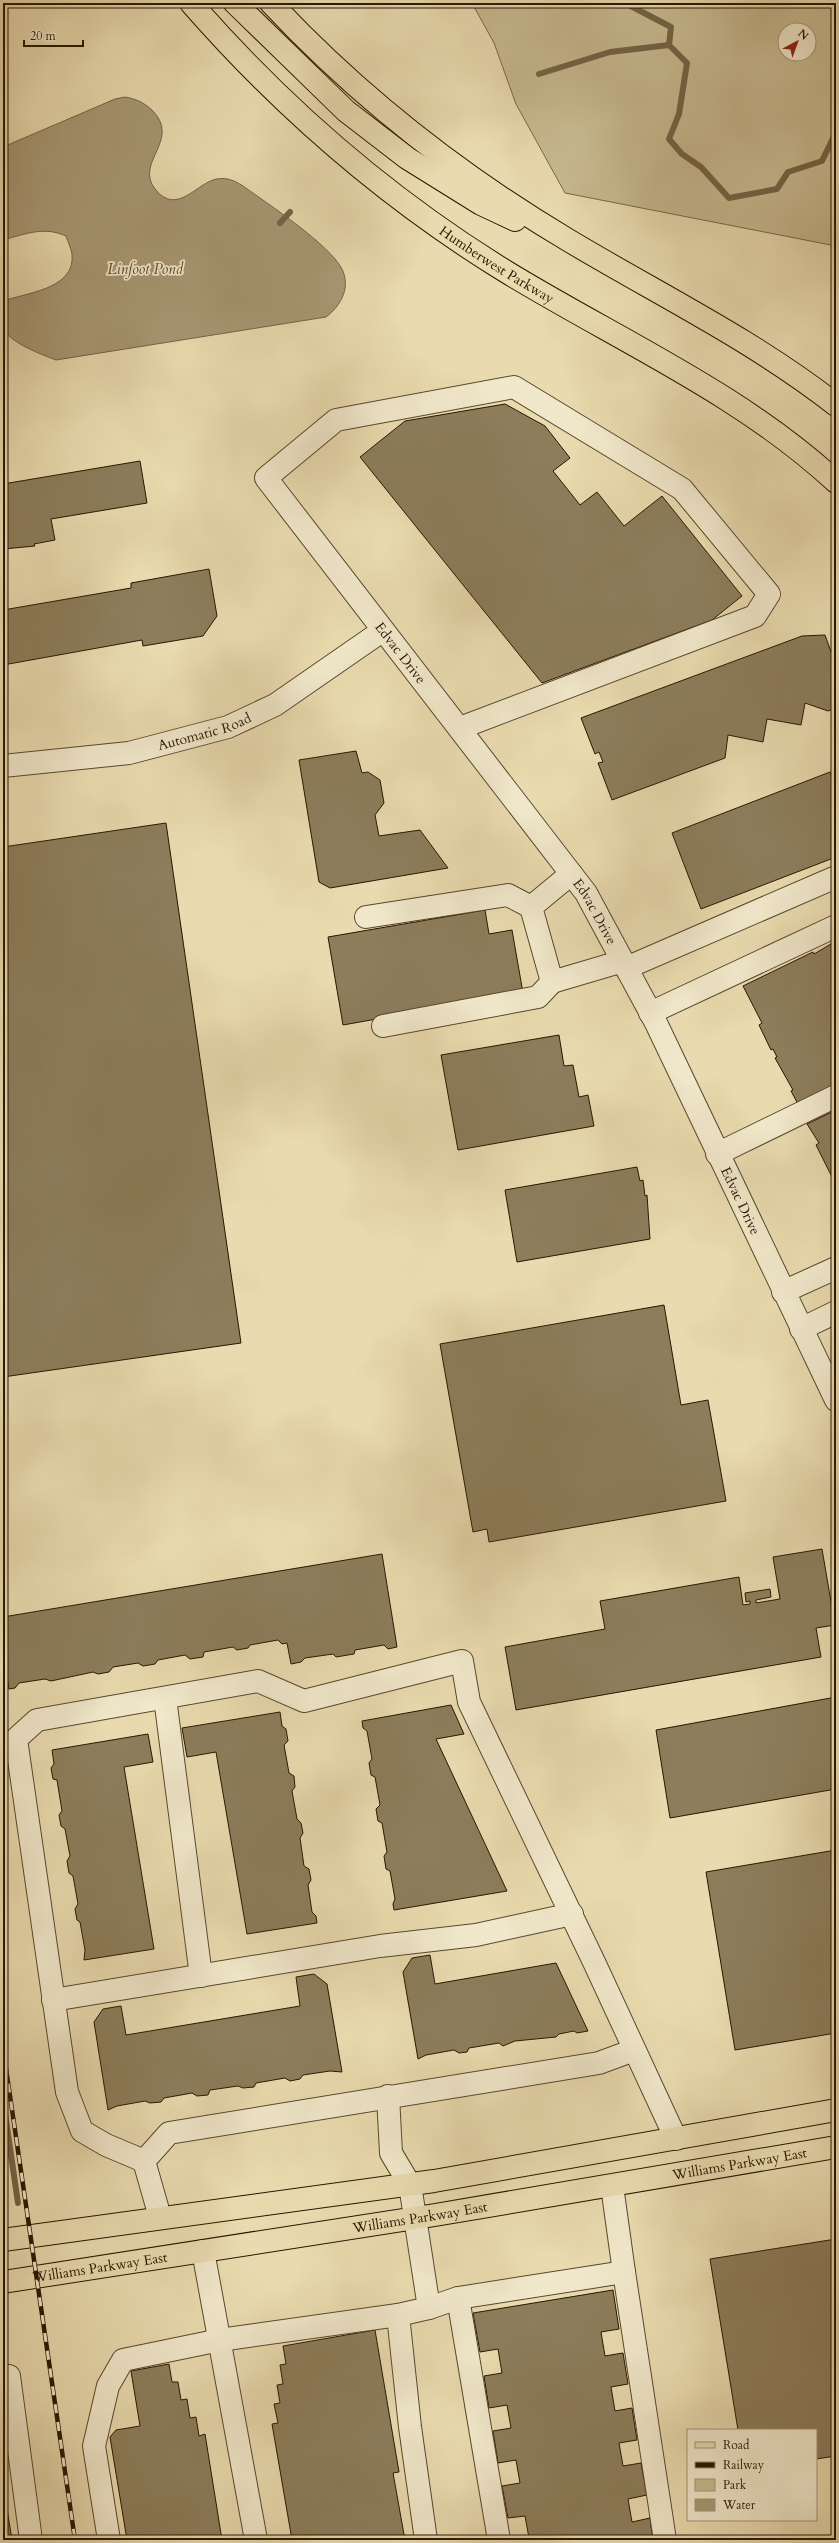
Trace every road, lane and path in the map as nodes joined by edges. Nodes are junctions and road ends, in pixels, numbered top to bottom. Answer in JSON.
{"nodes":[{"id":1,"x":192,"y":3,"type":"edge"},
{"id":2,"x":235,"y":3,"type":"edge"},
{"id":3,"x":271,"y":3,"type":"edge"},
{"id":4,"x":654,"y":290,"type":"junction"},
{"id":5,"x":836,"y":405,"type":"edge"},
{"id":6,"x":836,"y":482,"type":"edge"},
{"id":7,"x":382,"y":630,"type":"junction"},
{"id":8,"x":460,"y":728,"type":"junction"},
{"id":9,"x":3,"y":766,"type":"edge"},
{"id":10,"x":572,"y":874,"type":"junction"},
{"id":11,"x":836,"y":877,"type":"edge"},
{"id":12,"x":531,"y":907,"type":"junction"},
{"id":13,"x":366,"y":917,"type":"dead end"},
{"id":14,"x":836,"y":926,"type":"edge"},
{"id":15,"x":624,"y":965,"type":"junction"},
{"id":16,"x":552,"y":982,"type":"junction"},
{"id":17,"x":650,"y":1013,"type":"junction"},
{"id":18,"x":383,"y":1026,"type":"dead end"},
{"id":19,"x":836,"y":1096,"type":"edge"},
{"id":20,"x":717,"y":1154,"type":"junction"},
{"id":21,"x":836,"y":1268,"type":"edge"},
{"id":22,"x":783,"y":1292,"type":"junction"},
{"id":23,"x":836,"y":1312,"type":"edge"},
{"id":24,"x":801,"y":1329,"type":"junction"},
{"id":25,"x":836,"y":1400,"type":"edge"},
{"id":26,"x":165,"y":1698,"type":"junction"},
{"id":27,"x":572,"y":1914,"type":"junction"},
{"id":28,"x":201,"y":1976,"type":"junction"},
{"id":29,"x":53,"y":2000,"type":"junction"},
{"id":30,"x":634,"y":2050,"type":"junction"},
{"id":31,"x":388,"y":2096,"type":"junction"},
{"id":32,"x":836,"y":2110,"type":"edge"},
{"id":33,"x":676,"y":2139,"type":"junction"},
{"id":34,"x":836,"y":2147,"type":"edge"},
{"id":35,"x":144,"y":2161,"type":"junction"},
{"id":36,"x":410,"y":2185,"type":"junction"},
{"id":37,"x":612,"y":2186,"type":"junction"},
{"id":38,"x":160,"y":2218,"type":"junction"},
{"id":39,"x":415,"y":2219,"type":"junction"},
{"id":40,"x":3,"y":2240,"type":"edge"},
{"id":41,"x":204,"y":2251,"type":"junction"},
{"id":42,"x":624,"y":2272,"type":"junction"},
{"id":43,"x":3,"y":2282,"type":"edge"},
{"id":44,"x":458,"y":2298,"type":"junction"},
{"id":45,"x":430,"y":2308,"type":"junction"},
{"id":46,"x":398,"y":2314,"type":"junction"},
{"id":47,"x":220,"y":2340,"type":"junction"},
{"id":48,"x":3,"y":2377,"type":"edge"},
{"id":49,"x":31,"y":2540,"type":"edge"},
{"id":50,"x":109,"y":2540,"type":"edge"},
{"id":51,"x":256,"y":2540,"type":"edge"},
{"id":52,"x":426,"y":2540,"type":"edge"},
{"id":53,"x":499,"y":2540,"type":"edge"},
{"id":54,"x":665,"y":2540,"type":"edge"}],
"edges":[{"from":1,"to":6,"type":"main road","name":"Humberwest Parkway"},
{"from":2,"to":4,"type":"main road"},
{"from":3,"to":4,"type":"main road"},
{"from":4,"to":5,"type":"main road"},
{"from":7,"to":8,"type":"street","name":"Edvac Drive"},
{"from":7,"to":8,"type":"street","name":"Edvac Drive"},
{"from":7,"to":9,"type":"street","name":"Automatic Road"},
{"from":8,"to":10,"type":"street","name":"Edvac Drive"},
{"from":10,"to":12,"type":"street"},
{"from":10,"to":15,"type":"street","name":"Edvac Drive"},
{"from":11,"to":15,"type":"street"},
{"from":12,"to":13,"type":"street"},
{"from":12,"to":16,"type":"street"},
{"from":14,"to":17,"type":"street"},
{"from":15,"to":16,"type":"street"},
{"from":15,"to":17,"type":"street","name":"Edvac Drive"},
{"from":16,"to":18,"type":"street"},
{"from":17,"to":20,"type":"street","name":"Edvac Drive"},
{"from":19,"to":20,"type":"street"},
{"from":20,"to":22,"type":"street","name":"Edvac Drive"},
{"from":21,"to":22,"type":"street"},
{"from":22,"to":24,"type":"street","name":"Edvac Drive"},
{"from":23,"to":24,"type":"street"},
{"from":24,"to":25,"type":"street","name":"Edvac Drive"},
{"from":26,"to":27,"type":"street"},
{"from":26,"to":28,"type":"street"},
{"from":26,"to":29,"type":"street"},
{"from":27,"to":28,"type":"street"},
{"from":27,"to":30,"type":"street"},
{"from":28,"to":29,"type":"street"},
{"from":29,"to":35,"type":"street"},
{"from":30,"to":31,"type":"street"},
{"from":30,"to":33,"type":"street"},
{"from":31,"to":35,"type":"street"},
{"from":31,"to":36,"type":"street"},
{"from":32,"to":33,"type":"main road"},
{"from":33,"to":36,"type":"main road"},
{"from":34,"to":37,"type":"main road","name":"Williams Parkway East"},
{"from":35,"to":38,"type":"street"},
{"from":36,"to":38,"type":"main road"},
{"from":36,"to":39,"type":"street"},
{"from":37,"to":39,"type":"main road","name":"Williams Parkway East"},
{"from":37,"to":42,"type":"street"},
{"from":38,"to":40,"type":"main road"},
{"from":39,"to":41,"type":"main road","name":"Williams Parkway East"},
{"from":39,"to":45,"type":"street"},
{"from":41,"to":43,"type":"main road","name":"Williams Parkway East"},
{"from":41,"to":47,"type":"street"},
{"from":42,"to":44,"type":"street"},
{"from":42,"to":54,"type":"street"},
{"from":44,"to":45,"type":"street"},
{"from":44,"to":53,"type":"street"},
{"from":45,"to":46,"type":"street"},
{"from":46,"to":47,"type":"street"},
{"from":46,"to":52,"type":"street"},
{"from":47,"to":50,"type":"street"},
{"from":47,"to":51,"type":"street"},
{"from":48,"to":49,"type":"street"}]}
